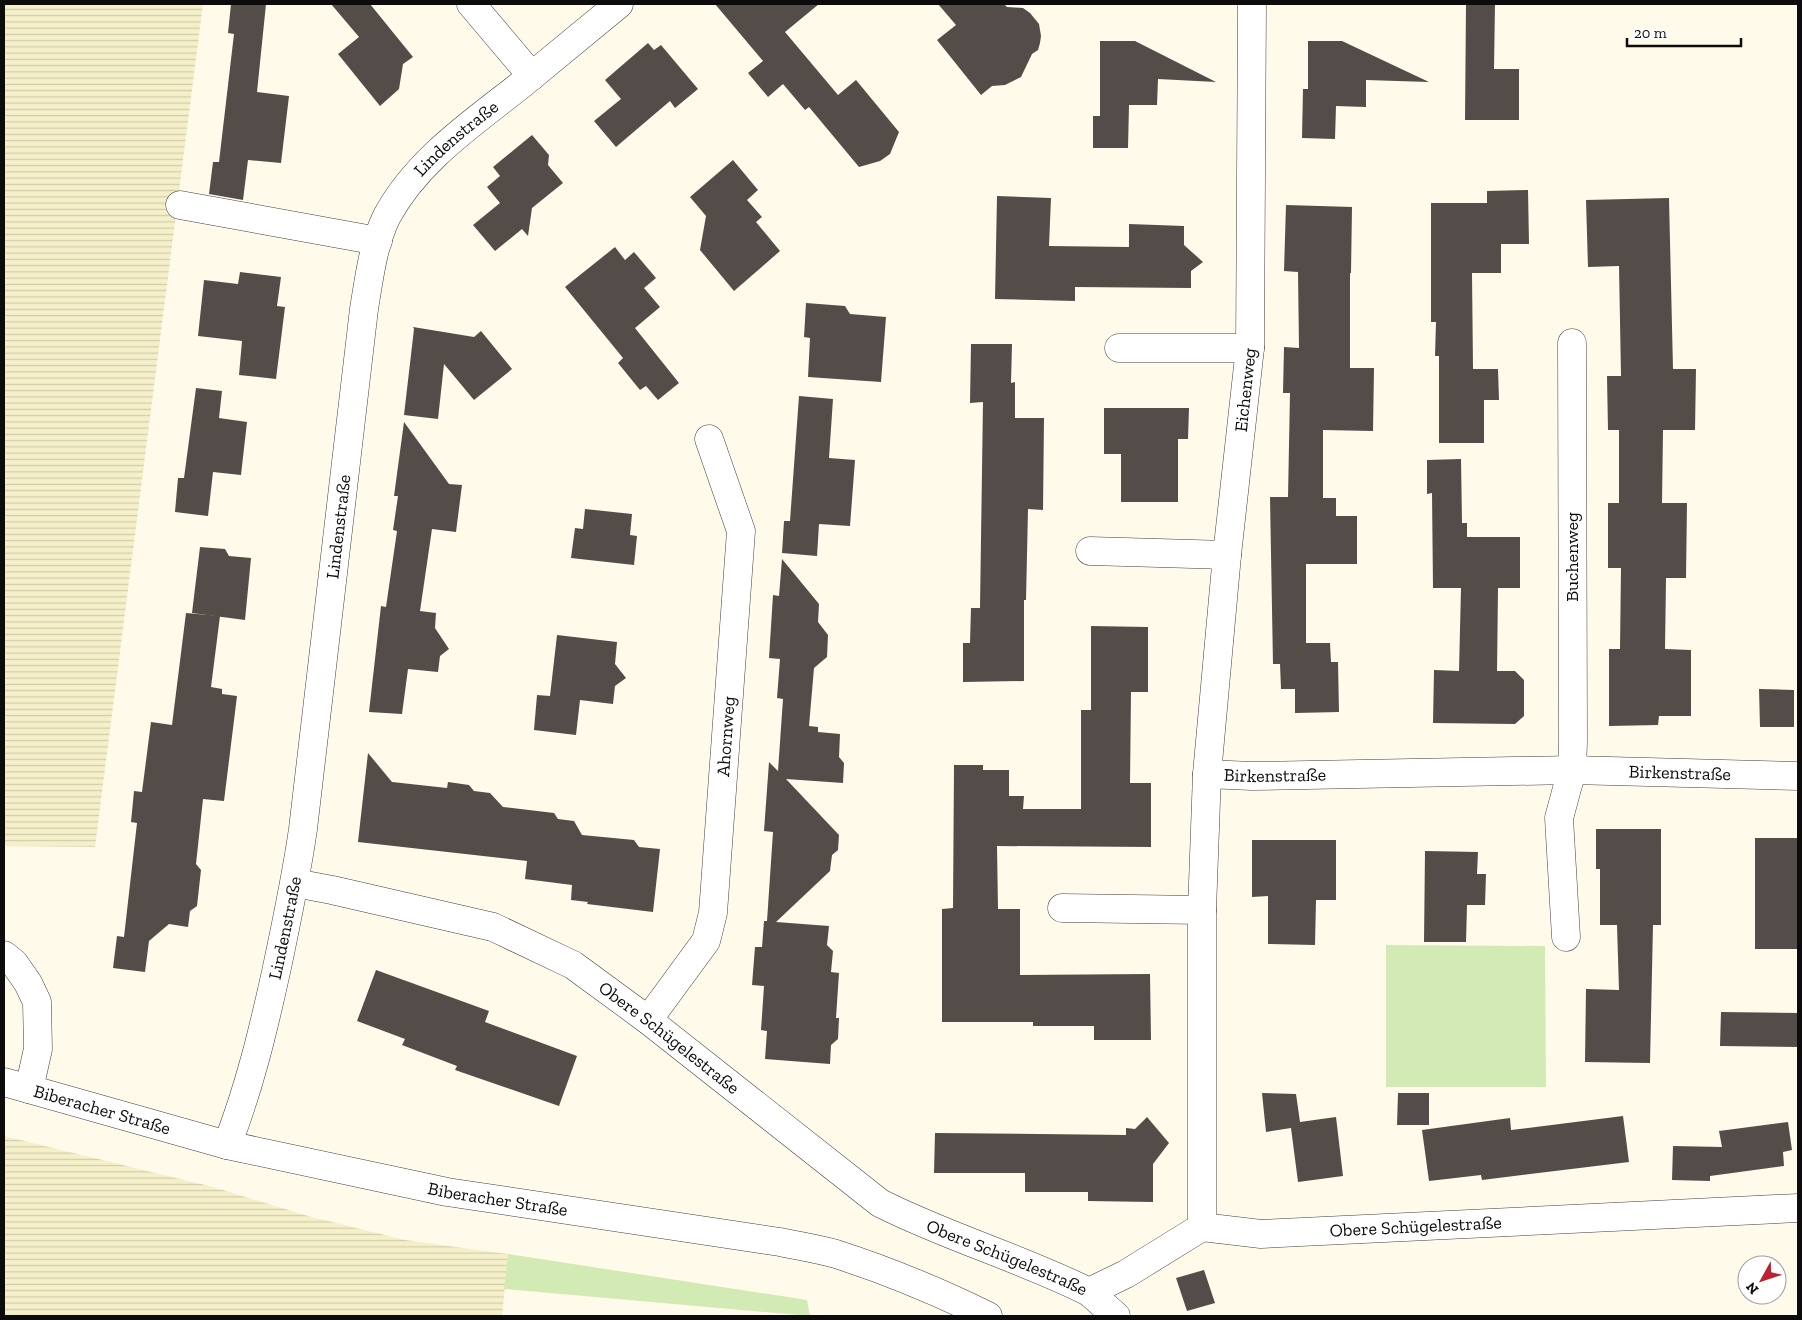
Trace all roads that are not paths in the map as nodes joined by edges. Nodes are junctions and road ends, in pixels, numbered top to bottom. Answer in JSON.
{"nodes":[{"id":1,"x":471,"y":4,"type":"edge"},
{"id":2,"x":618,"y":4,"type":"edge"},
{"id":3,"x":1252,"y":4,"type":"edge"},
{"id":4,"x":532,"y":76,"type":"junction"},
{"id":5,"x":180,"y":205,"type":"dead end"},
{"id":6,"x":378,"y":241,"type":"junction"},
{"id":7,"x":1572,"y":344,"type":"dead end"},
{"id":8,"x":1119,"y":348,"type":"dead end"},
{"id":9,"x":1250,"y":348,"type":"junction"},
{"id":10,"x":710,"y":438,"type":"dead end"},
{"id":11,"x":1090,"y":551,"type":"dead end"},
{"id":12,"x":1227,"y":556,"type":"junction"},
{"id":13,"x":1572,"y":770,"type":"junction"},
{"id":14,"x":1207,"y":774,"type":"junction"},
{"id":15,"x":1798,"y":776,"type":"edge"},
{"id":16,"x":295,"y":884,"type":"junction"},
{"id":17,"x":1062,"y":908,"type":"dead end"},
{"id":18,"x":1202,"y":910,"type":"junction"},
{"id":19,"x":1566,"y":937,"type":"dead end"},
{"id":20,"x":4,"y":955,"type":"edge"},
{"id":21,"x":648,"y":1020,"type":"junction"},
{"id":22,"x":16,"y":1086,"type":"edge"},
{"id":23,"x":227,"y":1145,"type":"junction"},
{"id":24,"x":1798,"y":1208,"type":"edge"},
{"id":25,"x":1202,"y":1227,"type":"junction"},
{"id":26,"x":1089,"y":1292,"type":"junction"},
{"id":27,"x":988,"y":1316,"type":"edge"},
{"id":28,"x":1116,"y":1316,"type":"edge"}],
"edges":[{"from":1,"to":4,"type":"street"},
{"from":2,"to":4,"type":"street","name":"Lindenstraße"},
{"from":3,"to":9,"type":"street","name":"Eichenweg"},
{"from":4,"to":6,"type":"street","name":"Lindenstraße"},
{"from":5,"to":6,"type":"street"},
{"from":6,"to":16,"type":"street","name":"Lindenstraße"},
{"from":7,"to":13,"type":"street","name":"Buchenweg"},
{"from":8,"to":9,"type":"street"},
{"from":9,"to":12,"type":"street","name":"Eichenweg"},
{"from":10,"to":21,"type":"street","name":"Ahornweg"},
{"from":11,"to":12,"type":"street"},
{"from":12,"to":14,"type":"street","name":"Eichenweg"},
{"from":13,"to":14,"type":"street","name":"Birkenstraße"},
{"from":13,"to":15,"type":"street","name":"Birkenstraße"},
{"from":13,"to":19,"type":"street","name":"Buchenweg"},
{"from":14,"to":18,"type":"street","name":"Birkenstraße"},
{"from":16,"to":21,"type":"street","name":"Obere Schügelestraße"},
{"from":16,"to":23,"type":"street","name":"Lindenstraße"},
{"from":17,"to":18,"type":"street"},
{"from":18,"to":25,"type":"street","name":"Birkenstraße"},
{"from":20,"to":22,"type":"street"},
{"from":21,"to":26,"type":"street","name":"Obere Schügelestraße"},
{"from":22,"to":23,"type":"street","name":"Biberacher Straße"},
{"from":23,"to":27,"type":"street","name":"Biberacher Straße"},
{"from":24,"to":25,"type":"street","name":"Obere Schügelestraße"},
{"from":25,"to":26,"type":"street","name":"Obere Schügelestraße"},
{"from":26,"to":28,"type":"street"}]}
